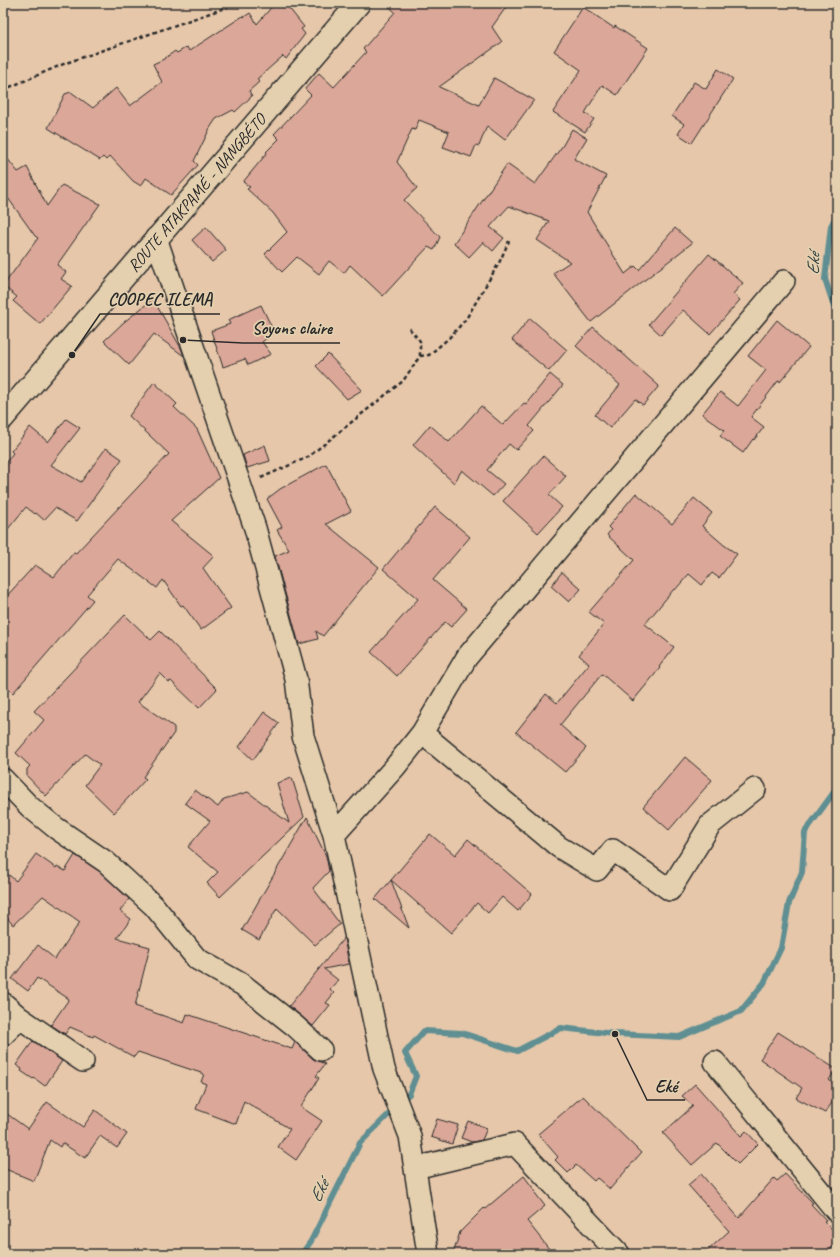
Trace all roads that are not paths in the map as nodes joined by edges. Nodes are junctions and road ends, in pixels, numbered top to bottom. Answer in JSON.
{"nodes":[{"id":1,"x":359,"y":3,"type":"edge"},
{"id":2,"x":156,"y":238,"type":"junction"},
{"id":3,"x":784,"y":281,"type":"dead end"},
{"id":4,"x":3,"y":418,"type":"edge"},
{"id":5,"x":422,"y":733,"type":"junction"},
{"id":6,"x":3,"y":779,"type":"edge"},
{"id":7,"x":755,"y":789,"type":"dead end"},
{"id":8,"x":334,"y":835,"type":"junction"},
{"id":9,"x":3,"y":1003,"type":"edge"},
{"id":10,"x":20,"y":1018,"type":"junction"},
{"id":11,"x":3,"y":1035,"type":"edge"},
{"id":12,"x":321,"y":1050,"type":"dead end"},
{"id":13,"x":83,"y":1061,"type":"dead end"},
{"id":14,"x":715,"y":1062,"type":"dead end"},
{"id":15,"x":415,"y":1168,"type":"junction"},
{"id":16,"x":837,"y":1212,"type":"edge"},
{"id":17,"x":428,"y":1254,"type":"edge"},
{"id":18,"x":619,"y":1254,"type":"edge"}],
"edges":[{"from":1,"to":2,"type":"main road","name":"ROUTE ATAKPAMÉ - NANGBÉTO"},
{"from":2,"to":4,"type":"main road","name":"ROUTE ATAKPAMÉ - NANGBÉTO"},
{"from":2,"to":8,"type":"street"},
{"from":3,"to":5,"type":"street"},
{"from":5,"to":7,"type":"street"},
{"from":5,"to":8,"type":"street"},
{"from":6,"to":12,"type":"street"},
{"from":8,"to":15,"type":"street"},
{"from":9,"to":10,"type":"street"},
{"from":10,"to":11,"type":"street"},
{"from":10,"to":13,"type":"street"},
{"from":14,"to":16,"type":"street"},
{"from":15,"to":17,"type":"street"},
{"from":15,"to":18,"type":"street"}]}
